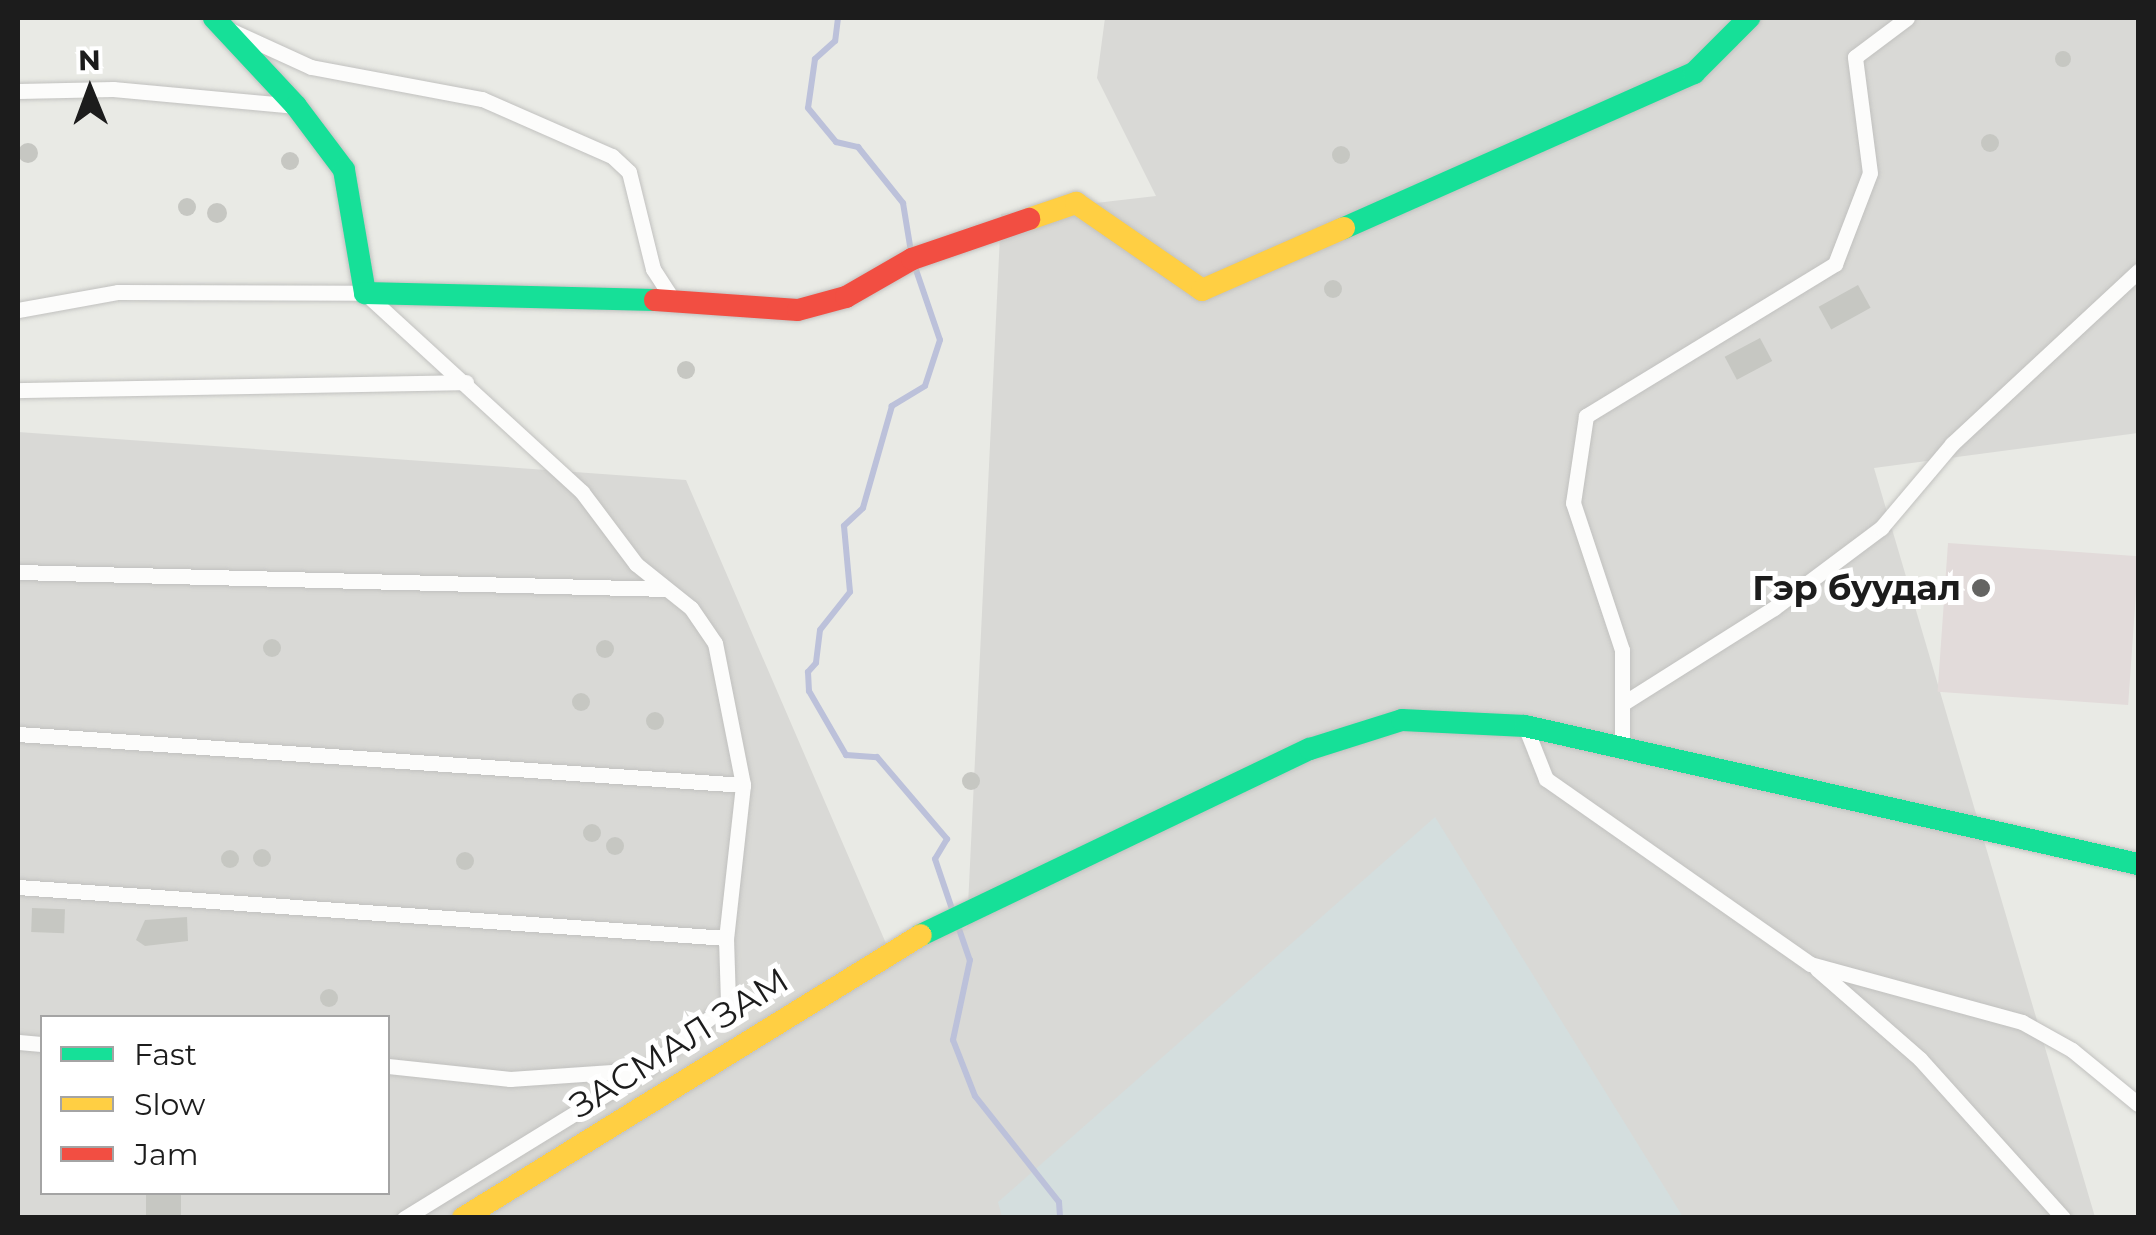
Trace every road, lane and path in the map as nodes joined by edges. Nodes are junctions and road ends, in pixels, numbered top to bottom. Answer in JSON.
{"nodes":[{"id":1,"x":1749,"y":18,"type":"edge"},
{"id":2,"x":1907,"y":18,"type":"edge"},
{"id":3,"x":220,"y":23,"type":"edge"},
{"id":4,"x":18,"y":92,"type":"edge"},
{"id":5,"x":296,"y":106,"type":"junction"},
{"id":6,"x":2138,"y":271,"type":"edge"},
{"id":7,"x":365,"y":293,"type":"junction"},
{"id":8,"x":673,"y":300,"type":"junction"},
{"id":9,"x":18,"y":310,"type":"edge"},
{"id":10,"x":466,"y":382,"type":"junction"},
{"id":11,"x":18,"y":390,"type":"edge"},
{"id":12,"x":18,"y":572,"type":"edge"},
{"id":13,"x":666,"y":589,"type":"junction"},
{"id":14,"x":1622,"y":704,"type":"junction"},
{"id":15,"x":1525,"y":726,"type":"junction"},
{"id":16,"x":18,"y":734,"type":"edge"},
{"id":17,"x":1622,"y":748,"type":"junction"},
{"id":18,"x":743,"y":785,"type":"junction"},
{"id":19,"x":2138,"y":864,"type":"edge"},
{"id":20,"x":18,"y":887,"type":"edge"},
{"id":21,"x":726,"y":938,"type":"junction"},
{"id":22,"x":1810,"y":964,"type":"junction"},
{"id":23,"x":390,"y":1066,"type":"edge"},
{"id":24,"x":645,"y":1070,"type":"junction"},
{"id":25,"x":2138,"y":1104,"type":"edge"},
{"id":26,"x":404,"y":1218,"type":"edge"},
{"id":27,"x":463,"y":1218,"type":"edge"},
{"id":28,"x":2062,"y":1218,"type":"edge"}],
"edges":[{"from":1,"to":8,"type":"main road"},
{"from":2,"to":14,"type":"street"},
{"from":3,"to":5,"type":"main road"},
{"from":3,"to":8,"type":"street"},
{"from":4,"to":5,"type":"street"},
{"from":5,"to":7,"type":"main road"},
{"from":6,"to":14,"type":"street"},
{"from":7,"to":8,"type":"main road"},
{"from":7,"to":9,"type":"street"},
{"from":7,"to":10,"type":"street"},
{"from":10,"to":11,"type":"street"},
{"from":10,"to":13,"type":"street"},
{"from":12,"to":13,"type":"street"},
{"from":13,"to":18,"type":"street"},
{"from":14,"to":17,"type":"street"},
{"from":15,"to":17,"type":"main road","name":"ЗАСМАЛ ЗАМ"},
{"from":15,"to":22,"type":"street"},
{"from":15,"to":27,"type":"main road","name":"ЗАСМАЛ ЗАМ"},
{"from":16,"to":18,"type":"street"},
{"from":17,"to":19,"type":"main road","name":"ЗАСМАЛ ЗАМ"},
{"from":18,"to":21,"type":"street"},
{"from":20,"to":21,"type":"street"},
{"from":21,"to":24,"type":"street"},
{"from":22,"to":25,"type":"street"},
{"from":22,"to":28,"type":"street"},
{"from":23,"to":24,"type":"street"},
{"from":24,"to":26,"type":"street"}]}
